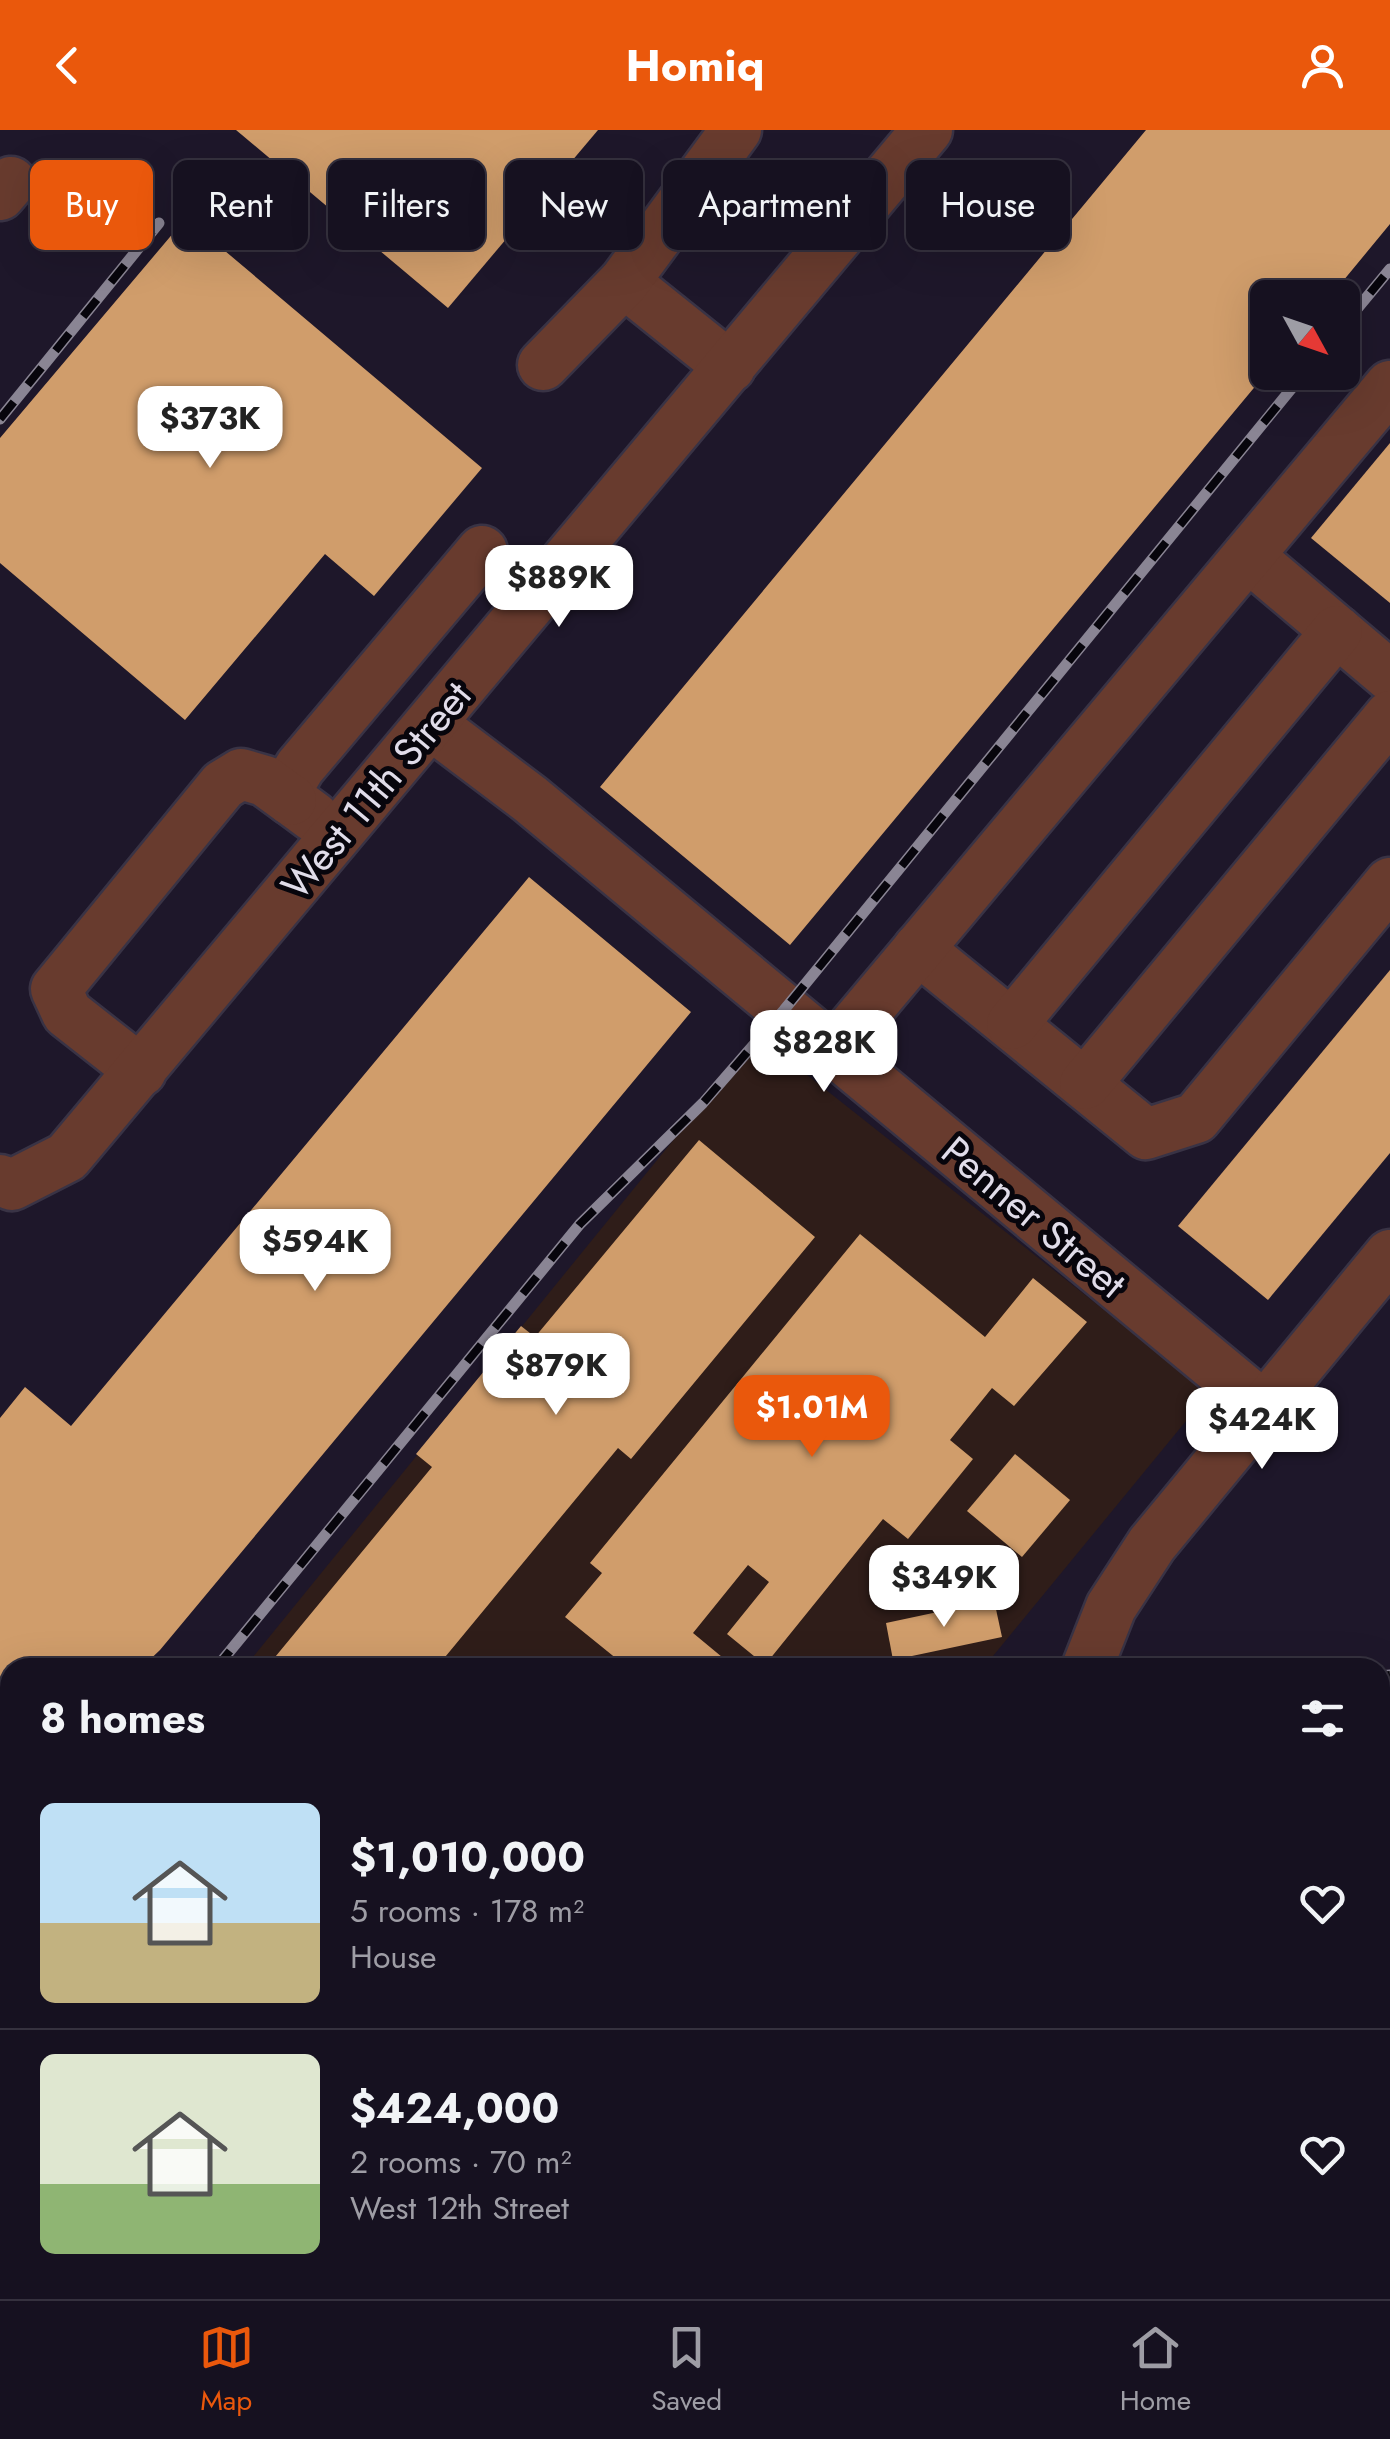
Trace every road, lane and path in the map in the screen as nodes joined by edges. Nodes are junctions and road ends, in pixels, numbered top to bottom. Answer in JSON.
{"nodes":[{"id":1,"x":736,"y":130,"type":"edge"},
{"id":2,"x":927,"y":130,"type":"edge"},
{"id":3,"x":624,"y":282,"type":"junction"},
{"id":4,"x":543,"y":365,"type":"dead end"},
{"id":5,"x":730,"y":367,"type":"junction"},
{"id":6,"x":1390,"y":386,"type":"edge"},
{"id":7,"x":482,"y":552,"type":"dead end"},
{"id":8,"x":1248,"y":556,"type":"junction"},
{"id":9,"x":1336,"y":631,"type":"junction"},
{"id":10,"x":1390,"y":676,"type":"edge"},
{"id":11,"x":1390,"y":716,"type":"edge"},
{"id":12,"x":432,"y":725,"type":"junction"},
{"id":13,"x":291,"y":800,"type":"junction"},
{"id":14,"x":338,"y":836,"type":"junction"},
{"id":15,"x":1390,"y":883,"type":"edge"},
{"id":16,"x":918,"y":949,"type":"junction"},
{"id":17,"x":1012,"y":1024,"type":"junction"},
{"id":18,"x":833,"y":1050,"type":"junction"},
{"id":19,"x":137,"y":1076,"type":"junction"},
{"id":20,"x":1086,"y":1084,"type":"junction"},
{"id":21,"x":0,"y":1180,"type":"edge"},
{"id":22,"x":1390,"y":1254,"type":"edge"},
{"id":23,"x":1264,"y":1406,"type":"junction"},
{"id":24,"x":1091,"y":1658,"type":"edge"}],
"edges":[{"from":1,"to":3,"type":"street"},
{"from":2,"to":5,"type":"street","name":"West 11th Street"},
{"from":3,"to":4,"type":"street"},
{"from":3,"to":5,"type":"street"},
{"from":5,"to":12,"type":"street","name":"West 11th Street"},
{"from":6,"to":8,"type":"street"},
{"from":7,"to":13,"type":"street"},
{"from":8,"to":9,"type":"street"},
{"from":8,"to":16,"type":"street"},
{"from":9,"to":10,"type":"street"},
{"from":9,"to":17,"type":"street"},
{"from":11,"to":20,"type":"street"},
{"from":12,"to":14,"type":"street","name":"West 11th Street"},
{"from":12,"to":18,"type":"street","name":"Penner Street"},
{"from":13,"to":14,"type":"street"},
{"from":13,"to":19,"type":"street"},
{"from":14,"to":19,"type":"street","name":"West 11th Street"},
{"from":15,"to":20,"type":"street"},
{"from":16,"to":17,"type":"street"},
{"from":16,"to":18,"type":"street"},
{"from":17,"to":20,"type":"street"},
{"from":18,"to":23,"type":"street","name":"Penner Street"},
{"from":19,"to":21,"type":"street","name":"West 11th Street"},
{"from":22,"to":23,"type":"street"},
{"from":23,"to":24,"type":"street"}]}
